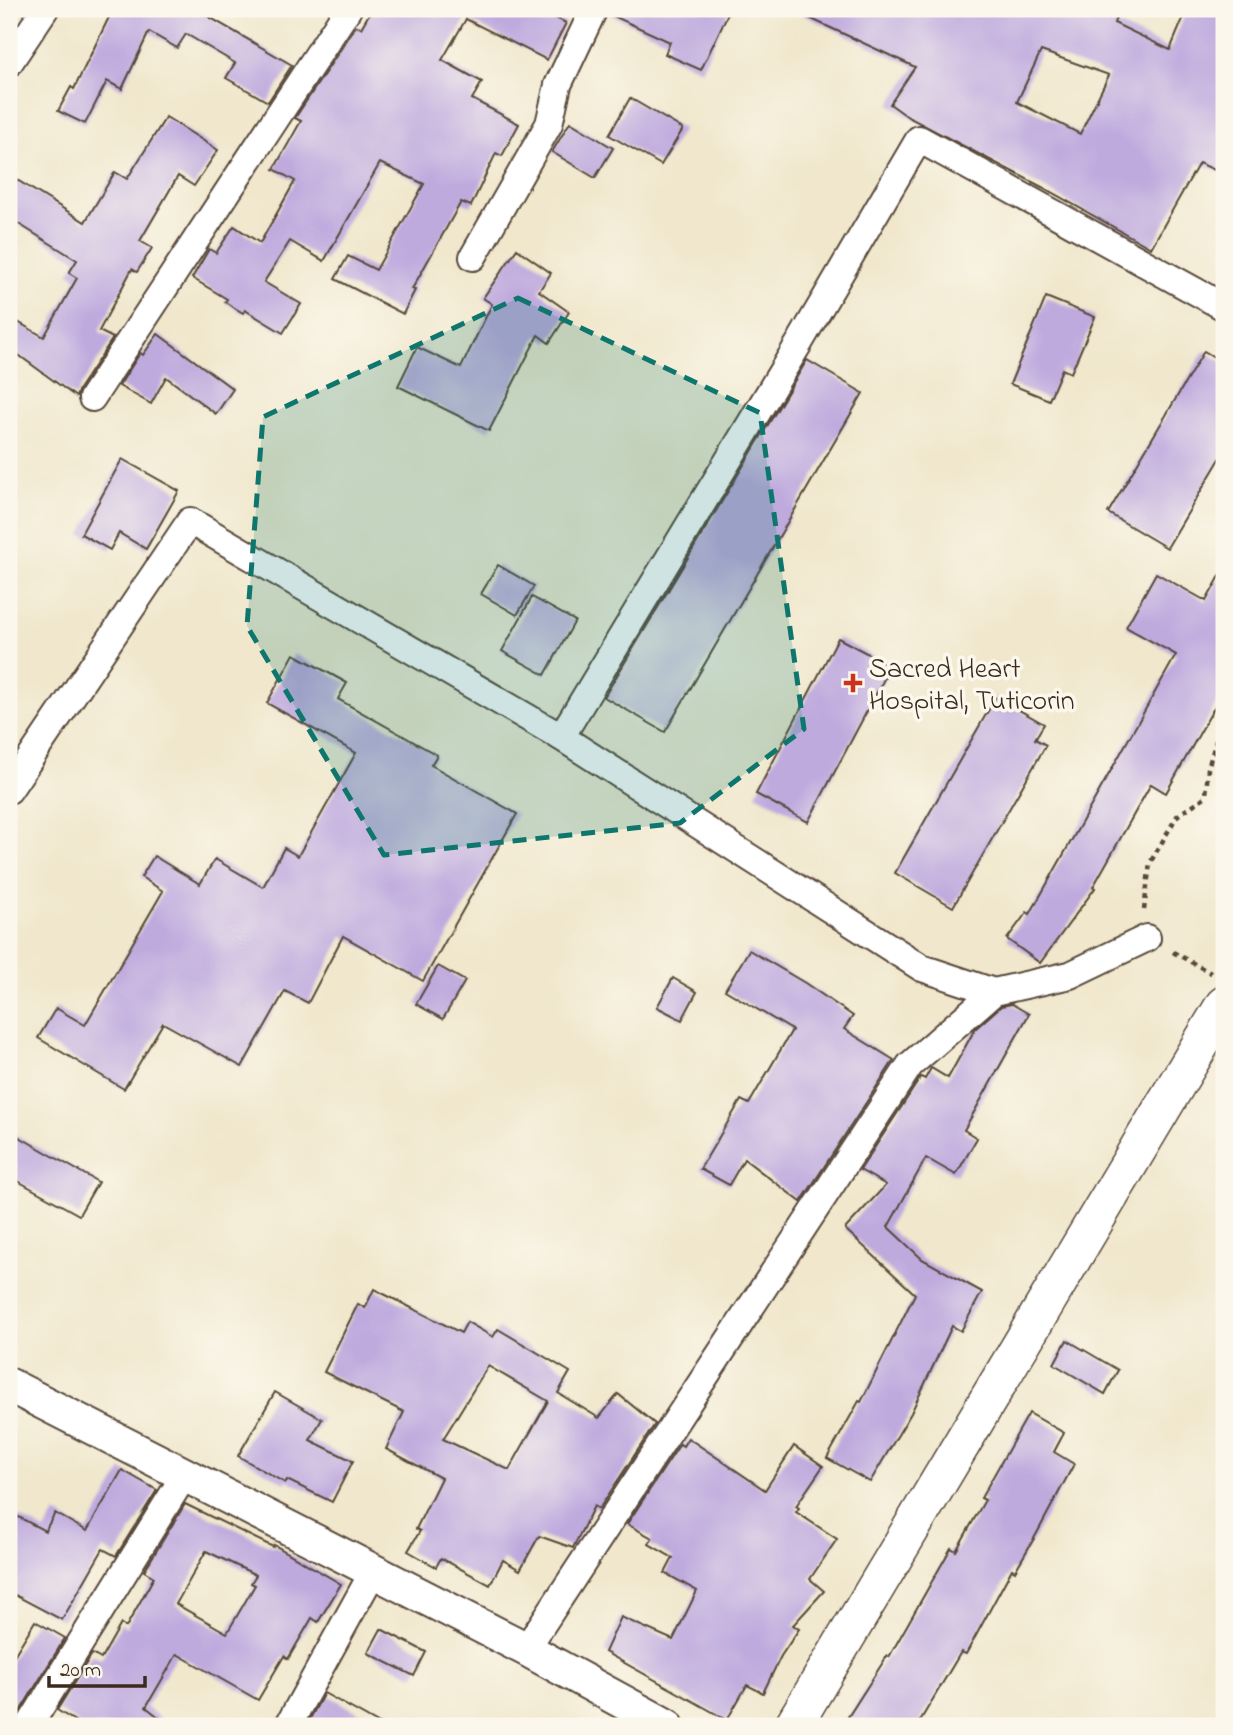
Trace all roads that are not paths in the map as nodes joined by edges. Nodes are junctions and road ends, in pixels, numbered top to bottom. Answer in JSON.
{"nodes":[{"id":1,"x":45,"y":9,"type":"edge"},
{"id":2,"x":348,"y":9,"type":"edge"},
{"id":3,"x":594,"y":9,"type":"edge"},
{"id":4,"x":9,"y":63,"type":"edge"},
{"id":5,"x":472,"y":257,"type":"dead end"},
{"id":6,"x":1224,"y":307,"type":"edge"},
{"id":7,"x":92,"y":398,"type":"dead end"},
{"id":8,"x":561,"y":737,"type":"junction"},
{"id":9,"x":9,"y":790,"type":"edge"},
{"id":10,"x":1147,"y":938,"type":"road end"},
{"id":11,"x":1219,"y":989,"type":"edge"},
{"id":12,"x":994,"y":992,"type":"junction"},
{"id":13,"x":9,"y":1385,"type":"edge"},
{"id":14,"x":184,"y":1476,"type":"junction"},
{"id":15,"x":373,"y":1572,"type":"junction"},
{"id":16,"x":526,"y":1649,"type":"junction"},
{"id":17,"x":29,"y":1726,"type":"edge"},
{"id":18,"x":288,"y":1726,"type":"edge"},
{"id":19,"x":667,"y":1726,"type":"edge"},
{"id":20,"x":793,"y":1726,"type":"edge"}],
"edges":[{"from":1,"to":4,"type":"street"},
{"from":2,"to":7,"type":"street"},
{"from":3,"to":5,"type":"street"},
{"from":6,"to":8,"type":"street"},
{"from":8,"to":9,"type":"street"},
{"from":8,"to":12,"type":"street"},
{"from":10,"to":12,"type":"street"},
{"from":11,"to":20,"type":"main road"},
{"from":12,"to":16,"type":"street"},
{"from":13,"to":14,"type":"street"},
{"from":14,"to":15,"type":"street"},
{"from":14,"to":17,"type":"street"},
{"from":15,"to":16,"type":"street"},
{"from":15,"to":18,"type":"street"},
{"from":16,"to":19,"type":"street"}]}
